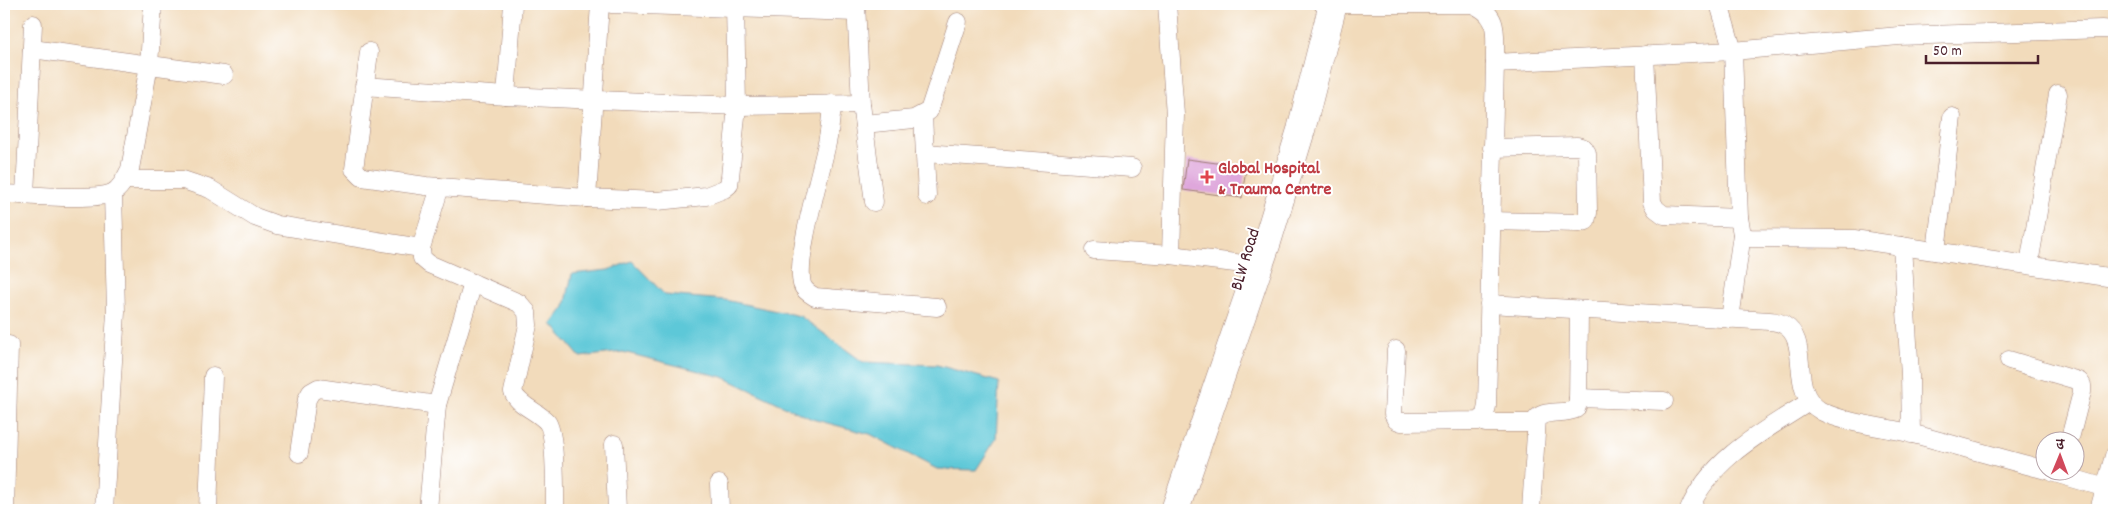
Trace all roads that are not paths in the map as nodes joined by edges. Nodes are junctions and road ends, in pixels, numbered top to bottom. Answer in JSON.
{"nodes":[{"id":1,"x":153,"y":4,"type":"edge"},
{"id":2,"x":513,"y":4,"type":"edge"},
{"id":3,"x":600,"y":4,"type":"edge"},
{"id":4,"x":611,"y":4,"type":"edge"},
{"id":5,"x":1167,"y":4,"type":"edge"},
{"id":6,"x":1326,"y":4,"type":"edge"},
{"id":7,"x":1472,"y":4,"type":"edge"},
{"id":8,"x":1719,"y":4,"type":"edge"},
{"id":9,"x":735,"y":6,"type":"edge"},
{"id":10,"x":856,"y":8,"type":"edge"},
{"id":11,"x":958,"y":22,"type":"dead end"},
{"id":12,"x":33,"y":24,"type":"dead end"},
{"id":13,"x":2114,"y":30,"type":"edge"},
{"id":14,"x":32,"y":49,"type":"junction"},
{"id":15,"x":1732,"y":51,"type":"junction"},
{"id":16,"x":369,"y":52,"type":"dead end"},
{"id":17,"x":1645,"y":55,"type":"junction"},
{"id":18,"x":1495,"y":63,"type":"junction"},
{"id":19,"x":149,"y":65,"type":"junction"},
{"id":20,"x":224,"y":75,"type":"dead end"},
{"id":21,"x":364,"y":86,"type":"junction"},
{"id":22,"x":2058,"y":94,"type":"dead end"},
{"id":23,"x":506,"y":96,"type":"junction"},
{"id":24,"x":593,"y":100,"type":"junction"},
{"id":25,"x":832,"y":104,"type":"junction"},
{"id":26,"x":861,"y":104,"type":"junction"},
{"id":27,"x":737,"y":106,"type":"junction"},
{"id":28,"x":923,"y":116,"type":"junction"},
{"id":29,"x":1952,"y":117,"type":"dead end"},
{"id":30,"x":864,"y":124,"type":"junction"},
{"id":31,"x":1492,"y":148,"type":"junction"},
{"id":32,"x":925,"y":153,"type":"junction"},
{"id":33,"x":1132,"y":168,"type":"dead end"},
{"id":34,"x":119,"y":187,"type":"junction"},
{"id":35,"x":440,"y":187,"type":"junction"},
{"id":36,"x":4,"y":194,"type":"edge"},
{"id":37,"x":25,"y":194,"type":"junction"},
{"id":38,"x":927,"y":196,"type":"dead end"},
{"id":39,"x":586,"y":198,"type":"junction"},
{"id":40,"x":874,"y":202,"type":"dead end"},
{"id":41,"x":1491,"y":221,"type":"junction"},
{"id":42,"x":1740,"y":226,"type":"junction"},
{"id":43,"x":1902,"y":246,"type":"junction"},
{"id":44,"x":421,"y":248,"type":"junction"},
{"id":45,"x":1094,"y":250,"type":"dead end"},
{"id":46,"x":1936,"y":250,"type":"junction"},
{"id":47,"x":1171,"y":255,"type":"junction"},
{"id":48,"x":1243,"y":264,"type":"junction"},
{"id":49,"x":2029,"y":264,"type":"junction"},
{"id":50,"x":2114,"y":278,"type":"edge"},
{"id":51,"x":473,"y":283,"type":"junction"},
{"id":52,"x":1489,"y":304,"type":"junction"},
{"id":53,"x":937,"y":307,"type":"dead end"},
{"id":54,"x":1579,"y":310,"type":"junction"},
{"id":55,"x":1730,"y":319,"type":"junction"},
{"id":56,"x":9,"y":345,"type":"dead end"},
{"id":57,"x":1396,"y":350,"type":"dead end"},
{"id":58,"x":2009,"y":360,"type":"dead end"},
{"id":59,"x":213,"y":376,"type":"dead end"},
{"id":60,"x":1578,"y":398,"type":"junction"},
{"id":61,"x":1664,"y":401,"type":"dead end"},
{"id":62,"x":1809,"y":402,"type":"junction"},
{"id":63,"x":437,"y":405,"type":"junction"},
{"id":64,"x":1485,"y":423,"type":"dead end"},
{"id":65,"x":1536,"y":423,"type":"junction"},
{"id":66,"x":2072,"y":432,"type":"edge"},
{"id":67,"x":1911,"y":434,"type":"junction"},
{"id":68,"x":614,"y":444,"type":"dead end"},
{"id":69,"x":299,"y":453,"type":"dead end"},
{"id":70,"x":2114,"y":456,"type":"edge"},
{"id":71,"x":2036,"y":467,"type":"edge"},
{"id":72,"x":2086,"y":482,"type":"edge"},
{"id":73,"x":720,"y":484,"type":"dead end"},
{"id":74,"x":2106,"y":488,"type":"junction"},
{"id":75,"x":4,"y":510,"type":"edge"},
{"id":76,"x":104,"y":510,"type":"edge"},
{"id":77,"x":208,"y":510,"type":"edge"},
{"id":78,"x":428,"y":510,"type":"edge"},
{"id":79,"x":555,"y":510,"type":"edge"},
{"id":80,"x":617,"y":510,"type":"edge"},
{"id":81,"x":720,"y":510,"type":"edge"},
{"id":82,"x":1160,"y":510,"type":"edge"},
{"id":83,"x":1175,"y":510,"type":"edge"},
{"id":84,"x":1531,"y":510,"type":"edge"},
{"id":85,"x":1689,"y":510,"type":"edge"},
{"id":86,"x":2099,"y":510,"type":"edge"}],
"edges":[{"from":1,"to":19,"type":"street"},
{"from":2,"to":23,"type":"street"},
{"from":3,"to":24,"type":"street"},
{"from":4,"to":9,"type":"street"},
{"from":5,"to":47,"type":"street"},
{"from":6,"to":7,"type":"street"},
{"from":6,"to":48,"type":"main road","name":"BLW Road"},
{"from":6,"to":83,"type":"main road"},
{"from":7,"to":18,"type":"street"},
{"from":8,"to":15,"type":"street"},
{"from":9,"to":10,"type":"street"},
{"from":9,"to":27,"type":"street"},
{"from":10,"to":26,"type":"street"},
{"from":11,"to":28,"type":"street"},
{"from":12,"to":14,"type":"street"},
{"from":13,"to":15,"type":"street"},
{"from":14,"to":19,"type":"street"},
{"from":14,"to":37,"type":"street"},
{"from":15,"to":17,"type":"street"},
{"from":15,"to":42,"type":"street"},
{"from":16,"to":21,"type":"street"},
{"from":17,"to":18,"type":"street"},
{"from":17,"to":42,"type":"street"},
{"from":18,"to":31,"type":"street"},
{"from":19,"to":20,"type":"street"},
{"from":19,"to":34,"type":"street"},
{"from":21,"to":23,"type":"street"},
{"from":21,"to":35,"type":"street"},
{"from":22,"to":49,"type":"street"},
{"from":23,"to":24,"type":"street"},
{"from":24,"to":27,"type":"street"},
{"from":24,"to":39,"type":"street"},
{"from":25,"to":26,"type":"street"},
{"from":25,"to":27,"type":"street"},
{"from":25,"to":53,"type":"street"},
{"from":26,"to":30,"type":"street"},
{"from":27,"to":39,"type":"street"},
{"from":28,"to":30,"type":"street"},
{"from":28,"to":32,"type":"street"},
{"from":29,"to":46,"type":"street"},
{"from":30,"to":40,"type":"street"},
{"from":31,"to":41,"type":"street"},
{"from":31,"to":41,"type":"street"},
{"from":32,"to":33,"type":"street"},
{"from":32,"to":38,"type":"street"},
{"from":34,"to":37,"type":"street"},
{"from":34,"to":44,"type":"street"},
{"from":34,"to":76,"type":"street"},
{"from":35,"to":39,"type":"street"},
{"from":35,"to":44,"type":"street"},
{"from":36,"to":37,"type":"street"},
{"from":41,"to":52,"type":"street"},
{"from":42,"to":43,"type":"street"},
{"from":42,"to":55,"type":"street"},
{"from":43,"to":46,"type":"street"},
{"from":43,"to":67,"type":"street"},
{"from":44,"to":51,"type":"street"},
{"from":45,"to":47,"type":"street"},
{"from":46,"to":49,"type":"street"},
{"from":47,"to":48,"type":"street"},
{"from":48,"to":82,"type":"main road","name":"BLW Road"},
{"from":49,"to":50,"type":"street"},
{"from":51,"to":63,"type":"street"},
{"from":51,"to":79,"type":"street"},
{"from":52,"to":54,"type":"street"},
{"from":52,"to":57,"type":"street"},
{"from":54,"to":55,"type":"street"},
{"from":54,"to":60,"type":"street"},
{"from":55,"to":62,"type":"street"},
{"from":56,"to":75,"type":"street"},
{"from":58,"to":66,"type":"street"},
{"from":59,"to":77,"type":"street"},
{"from":60,"to":61,"type":"street"},
{"from":60,"to":65,"type":"street"},
{"from":62,"to":67,"type":"street"},
{"from":62,"to":85,"type":"street"},
{"from":63,"to":69,"type":"street"},
{"from":63,"to":78,"type":"street"},
{"from":64,"to":65,"type":"street"},
{"from":65,"to":84,"type":"street"},
{"from":67,"to":71,"type":"street"},
{"from":68,"to":80,"type":"street"},
{"from":70,"to":74,"type":"street"},
{"from":72,"to":74,"type":"street"},
{"from":73,"to":81,"type":"street"},
{"from":74,"to":86,"type":"street"}]}
